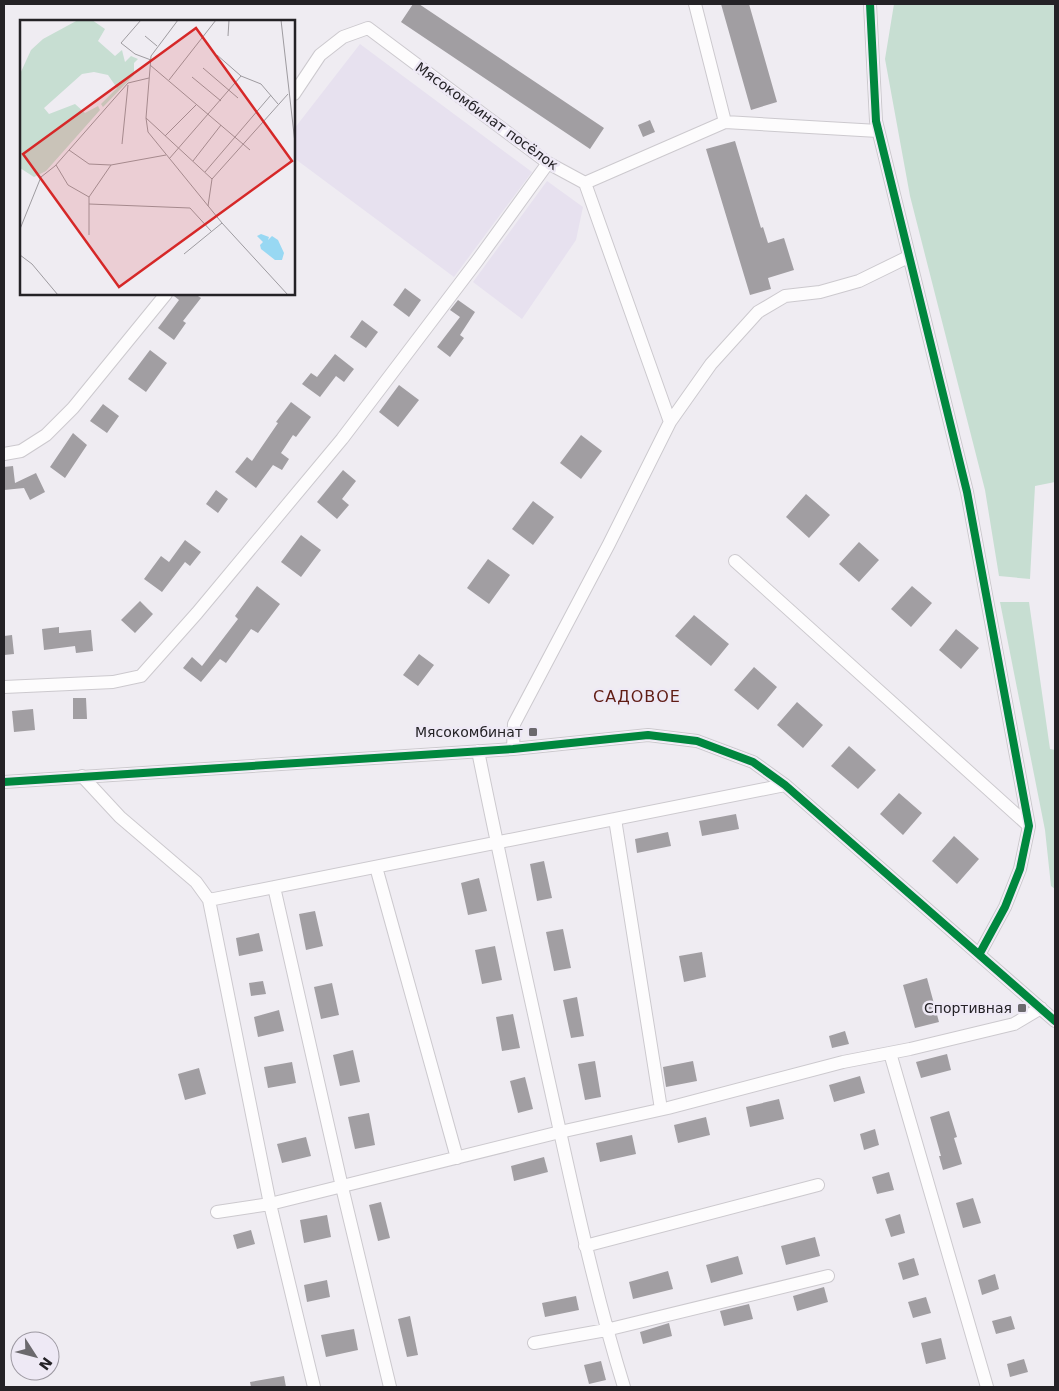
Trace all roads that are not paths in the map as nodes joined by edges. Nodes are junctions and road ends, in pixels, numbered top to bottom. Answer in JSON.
{"nodes":[{"id":1,"x":695,"y":4,"type":"edge"},
{"id":2,"x":870,"y":4,"type":"edge"},
{"id":3,"x":295,"y":92,"type":"edge"},
{"id":4,"x":725,"y":122,"type":"junction"},
{"id":5,"x":878,"y":131,"type":"junction"},
{"id":6,"x":548,"y":163,"type":"junction"},
{"id":7,"x":585,"y":183,"type":"junction"},
{"id":8,"x":908,"y":257,"type":"junction"},
{"id":9,"x":165,"y":295,"type":"edge"},
{"id":10,"x":670,"y":422,"type":"junction"},
{"id":11,"x":4,"y":454,"type":"edge"},
{"id":12,"x":735,"y":561,"type":"dead end"},
{"id":13,"x":4,"y":687,"type":"edge"},
{"id":14,"x":513,"y":749,"type":"junction"},
{"id":15,"x":478,"y":751,"type":"junction"},
{"id":16,"x":82,"y":776,"type":"junction"},
{"id":17,"x":4,"y":782,"type":"edge"},
{"id":18,"x":785,"y":785,"type":"junction"},
{"id":19,"x":615,"y":819,"type":"junction"},
{"id":20,"x":1029,"y":826,"type":"junction"},
{"id":21,"x":497,"y":843,"type":"junction"},
{"id":22,"x":376,"y":867,"type":"junction"},
{"id":23,"x":274,"y":887,"type":"junction"},
{"id":24,"x":209,"y":900,"type":"junction"},
{"id":25,"x":980,"y":954,"type":"junction"},
{"id":26,"x":1041,"y":1008,"type":"junction"},
{"id":27,"x":1055,"y":1020,"type":"edge"},
{"id":28,"x":890,"y":1053,"type":"junction"},
{"id":29,"x":661,"y":1109,"type":"junction"},
{"id":30,"x":560,"y":1132,"type":"junction"},
{"id":31,"x":457,"y":1158,"type":"junction"},
{"id":32,"x":818,"y":1185,"type":"dead end"},
{"id":33,"x":342,"y":1187,"type":"junction"},
{"id":34,"x":270,"y":1204,"type":"junction"},
{"id":35,"x":217,"y":1212,"type":"dead end"},
{"id":36,"x":585,"y":1246,"type":"junction"},
{"id":37,"x":828,"y":1276,"type":"dead end"},
{"id":38,"x":606,"y":1330,"type":"junction"},
{"id":39,"x":534,"y":1343,"type":"dead end"},
{"id":40,"x":314,"y":1387,"type":"edge"},
{"id":41,"x":390,"y":1387,"type":"edge"},
{"id":42,"x":624,"y":1387,"type":"edge"},
{"id":43,"x":987,"y":1387,"type":"edge"}],
"edges":[{"from":1,"to":4,"type":"street"},
{"from":2,"to":5,"type":"street"},
{"from":3,"to":6,"type":"street","name":"Мясокомбинат посёлок"},
{"from":4,"to":5,"type":"street"},
{"from":4,"to":7,"type":"street"},
{"from":5,"to":8,"type":"street"},
{"from":6,"to":7,"type":"street","name":"Мясокомбинат посёлок"},
{"from":6,"to":13,"type":"street"},
{"from":7,"to":10,"type":"street"},
{"from":8,"to":10,"type":"street"},
{"from":8,"to":20,"type":"street"},
{"from":9,"to":11,"type":"street"},
{"from":10,"to":14,"type":"street"},
{"from":12,"to":20,"type":"street"},
{"from":14,"to":15,"type":"street"},
{"from":14,"to":18,"type":"street"},
{"from":15,"to":16,"type":"street"},
{"from":15,"to":21,"type":"street"},
{"from":16,"to":17,"type":"street"},
{"from":16,"to":24,"type":"street"},
{"from":18,"to":19,"type":"street"},
{"from":18,"to":25,"type":"street"},
{"from":19,"to":21,"type":"street"},
{"from":19,"to":29,"type":"street"},
{"from":20,"to":25,"type":"street"},
{"from":21,"to":22,"type":"street"},
{"from":21,"to":30,"type":"street"},
{"from":22,"to":23,"type":"street"},
{"from":22,"to":31,"type":"street"},
{"from":23,"to":24,"type":"street"},
{"from":23,"to":33,"type":"street"},
{"from":24,"to":34,"type":"street"},
{"from":25,"to":26,"type":"street"},
{"from":26,"to":27,"type":"street"},
{"from":26,"to":28,"type":"street"},
{"from":28,"to":29,"type":"street"},
{"from":28,"to":43,"type":"street"},
{"from":29,"to":30,"type":"street"},
{"from":30,"to":31,"type":"street"},
{"from":30,"to":36,"type":"street"},
{"from":31,"to":33,"type":"street"},
{"from":32,"to":36,"type":"street"},
{"from":33,"to":34,"type":"street"},
{"from":33,"to":41,"type":"street"},
{"from":34,"to":35,"type":"street"},
{"from":34,"to":40,"type":"street"},
{"from":36,"to":38,"type":"street"},
{"from":37,"to":38,"type":"street"},
{"from":38,"to":39,"type":"street"},
{"from":38,"to":42,"type":"street"}]}
